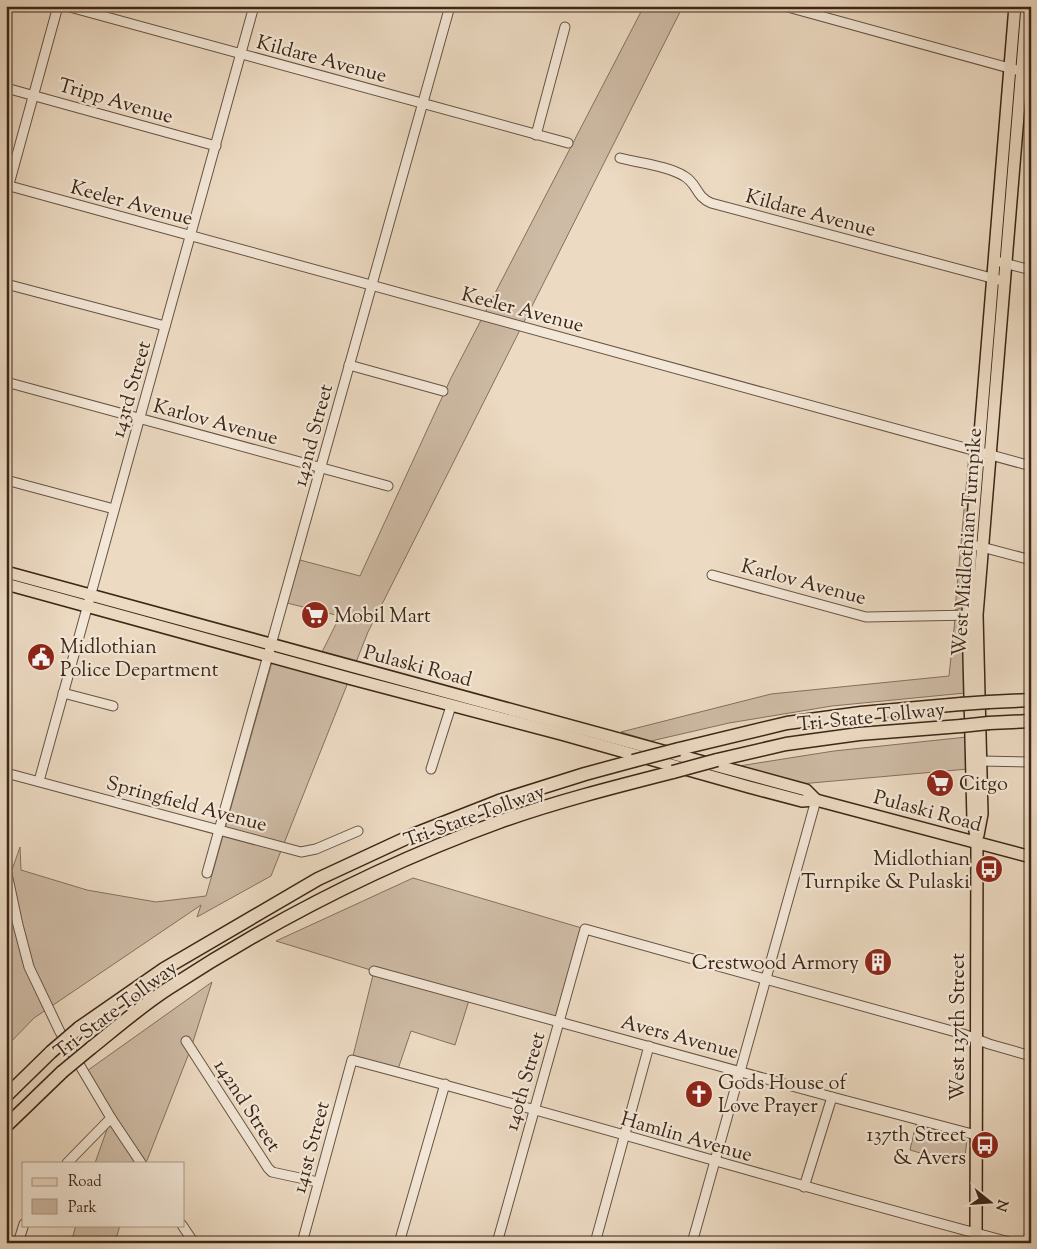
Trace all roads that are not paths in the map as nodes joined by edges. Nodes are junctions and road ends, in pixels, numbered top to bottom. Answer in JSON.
{"nodes":[{"id":1,"x":58,"y":6,"type":"edge"},
{"id":2,"x":66,"y":6,"type":"edge"},
{"id":3,"x":254,"y":6,"type":"edge"},
{"id":4,"x":450,"y":6,"type":"edge"},
{"id":5,"x":784,"y":6,"type":"edge"},
{"id":6,"x":1015,"y":6,"type":"edge"},
{"id":7,"x":1027,"y":6,"type":"edge"},
{"id":8,"x":565,"y":27,"type":"dead end"},
{"id":9,"x":241,"y":54,"type":"junction"},
{"id":10,"x":1021,"y":72,"type":"edge"},
{"id":11,"x":6,"y":88,"type":"edge"},
{"id":12,"x":33,"y":95,"type":"junction"},
{"id":13,"x":424,"y":104,"type":"junction"},
{"id":14,"x":536,"y":134,"type":"junction"},
{"id":15,"x":568,"y":143,"type":"dead end"},
{"id":16,"x":216,"y":146,"type":"junction"},
{"id":17,"x":620,"y":158,"type":"dead end"},
{"id":18,"x":7,"y":189,"type":"edge"},
{"id":19,"x":190,"y":236,"type":"junction"},
{"id":20,"x":1000,"y":262,"type":"junction"},
{"id":21,"x":1031,"y":270,"type":"edge"},
{"id":22,"x":999,"y":280,"type":"junction"},
{"id":23,"x":6,"y":284,"type":"edge"},
{"id":24,"x":372,"y":286,"type":"junction"},
{"id":25,"x":165,"y":326,"type":"junction"},
{"id":26,"x":350,"y":365,"type":"junction"},
{"id":27,"x":6,"y":382,"type":"edge"},
{"id":28,"x":443,"y":391,"type":"dead end"},
{"id":29,"x":140,"y":418,"type":"junction"},
{"id":30,"x":984,"y":453,"type":"junction"},
{"id":31,"x":1031,"y":466,"type":"edge"},
{"id":32,"x":321,"y":468,"type":"junction"},
{"id":33,"x":6,"y":480,"type":"edge"},
{"id":34,"x":388,"y":486,"type":"dead end"},
{"id":35,"x":114,"y":509,"type":"junction"},
{"id":36,"x":976,"y":546,"type":"junction"},
{"id":37,"x":1031,"y":560,"type":"edge"},
{"id":38,"x":6,"y":572,"type":"edge"},
{"id":39,"x":712,"y":574,"type":"dead end"},
{"id":40,"x":6,"y":584,"type":"edge"},
{"id":41,"x":89,"y":601,"type":"junction"},
{"id":42,"x":972,"y":615,"type":"junction"},
{"id":43,"x":270,"y":650,"type":"junction"},
{"id":44,"x":63,"y":693,"type":"junction"},
{"id":45,"x":1031,"y":700,"type":"edge"},
{"id":46,"x":113,"y":706,"type":"dead end"},
{"id":47,"x":451,"y":706,"type":"junction"},
{"id":48,"x":1031,"y":721,"type":"edge"},
{"id":49,"x":981,"y":761,"type":"junction"},
{"id":50,"x":1031,"y":762,"type":"edge"},
{"id":51,"x":431,"y":769,"type":"dead end"},
{"id":52,"x":6,"y":773,"type":"edge"},
{"id":53,"x":39,"y":781,"type":"junction"},
{"id":54,"x":816,"y":800,"type":"junction"},
{"id":55,"x":219,"y":830,"type":"junction"},
{"id":56,"x":358,"y":831,"type":"dead end"},
{"id":57,"x":977,"y":842,"type":"junction"},
{"id":58,"x":1031,"y":857,"type":"edge"},
{"id":59,"x":6,"y":869,"type":"edge"},
{"id":60,"x":207,"y":873,"type":"dead end"},
{"id":61,"x":374,"y":971,"type":"dead end"},
{"id":62,"x":766,"y":980,"type":"junction"},
{"id":63,"x":559,"y":1021,"type":"junction"},
{"id":64,"x":976,"y":1039,"type":"junction"},
{"id":65,"x":186,"y":1041,"type":"dead end"},
{"id":66,"x":649,"y":1046,"type":"junction"},
{"id":67,"x":1031,"y":1056,"type":"edge"},
{"id":68,"x":352,"y":1060,"type":"joint"},
{"id":69,"x":740,"y":1071,"type":"junction"},
{"id":70,"x":444,"y":1084,"type":"junction"},
{"id":71,"x":6,"y":1096,"type":"edge"},
{"id":72,"x":832,"y":1097,"type":"junction"},
{"id":73,"x":534,"y":1110,"type":"junction"},
{"id":74,"x":111,"y":1118,"type":"junction"},
{"id":75,"x":6,"y":1126,"type":"edge"},
{"id":76,"x":976,"y":1135,"type":"junction"},
{"id":77,"x":625,"y":1136,"type":"junction"},
{"id":78,"x":68,"y":1162,"type":"edge"},
{"id":79,"x":140,"y":1162,"type":"edge"},
{"id":80,"x":715,"y":1162,"type":"junction"},
{"id":81,"x":318,"y":1182,"type":"junction"},
{"id":82,"x":804,"y":1187,"type":"junction"},
{"id":83,"x":23,"y":1226,"type":"edge"},
{"id":84,"x":183,"y":1226,"type":"edge"},
{"id":85,"x":976,"y":1238,"type":"edge"},
{"id":86,"x":18,"y":1243,"type":"edge"},
{"id":87,"x":194,"y":1243,"type":"edge"},
{"id":88,"x":302,"y":1243,"type":"edge"},
{"id":89,"x":399,"y":1243,"type":"edge"},
{"id":90,"x":497,"y":1243,"type":"edge"},
{"id":91,"x":595,"y":1243,"type":"edge"},
{"id":92,"x":692,"y":1243,"type":"edge"},
{"id":93,"x":1013,"y":1243,"type":"edge"}],
"edges":[{"from":1,"to":12,"type":"street"},
{"from":2,"to":9,"type":"street","name":"Kildare Avenue"},
{"from":3,"to":9,"type":"street","name":"143rd Street"},
{"from":4,"to":13,"type":"street","name":"142nd Street"},
{"from":5,"to":10,"type":"street"},
{"from":6,"to":10,"type":"main road","name":"West Midlothian Turnpike"},
{"from":7,"to":10,"type":"main road","name":"West Midlothian Turnpike"},
{"from":8,"to":14,"type":"street"},
{"from":9,"to":13,"type":"street","name":"Kildare Avenue"},
{"from":9,"to":16,"type":"street","name":"143rd Street"},
{"from":10,"to":20,"type":"main road","name":"West Midlothian Turnpike"},
{"from":11,"to":12,"type":"street","name":"Tripp Avenue"},
{"from":12,"to":16,"type":"street","name":"Tripp Avenue"},
{"from":12,"to":18,"type":"street"},
{"from":13,"to":14,"type":"street","name":"Kildare Avenue"},
{"from":13,"to":24,"type":"street","name":"142nd Street"},
{"from":14,"to":15,"type":"street","name":"Kildare Avenue"},
{"from":16,"to":19,"type":"street","name":"143rd Street"},
{"from":17,"to":22,"type":"street","name":"Kildare Avenue"},
{"from":18,"to":19,"type":"street","name":"Keeler Avenue"},
{"from":19,"to":24,"type":"street","name":"Keeler Avenue"},
{"from":19,"to":25,"type":"street","name":"143rd Street"},
{"from":20,"to":21,"type":"street"},
{"from":20,"to":22,"type":"main road","name":"West Midlothian Turnpike"},
{"from":22,"to":30,"type":"main road","name":"West Midlothian Turnpike"},
{"from":23,"to":25,"type":"street"},
{"from":24,"to":26,"type":"street","name":"142nd Street"},
{"from":24,"to":30,"type":"street","name":"Keeler Avenue"},
{"from":25,"to":29,"type":"street","name":"143rd Street"},
{"from":26,"to":28,"type":"street"},
{"from":26,"to":32,"type":"street","name":"142nd Street"},
{"from":27,"to":29,"type":"street","name":"Karlov Avenue"},
{"from":29,"to":32,"type":"street","name":"Karlov Avenue"},
{"from":29,"to":35,"type":"street","name":"143rd Street"},
{"from":30,"to":31,"type":"street","name":"Keeler Avenue"},
{"from":30,"to":36,"type":"main road","name":"West Midlothian Turnpike"},
{"from":32,"to":34,"type":"street","name":"Karlov Avenue"},
{"from":32,"to":43,"type":"street","name":"142nd Street"},
{"from":33,"to":35,"type":"street"},
{"from":35,"to":41,"type":"street","name":"143rd Street"},
{"from":36,"to":37,"type":"street"},
{"from":36,"to":42,"type":"main road","name":"West Midlothian Turnpike"},
{"from":38,"to":41,"type":"main road","name":"Pulaski Road"},
{"from":39,"to":42,"type":"street","name":"Karlov Avenue"},
{"from":40,"to":41,"type":"main road","name":"Pulaski Road"},
{"from":41,"to":43,"type":"main road","name":"Pulaski Road"},
{"from":41,"to":44,"type":"street","name":"143rd Street"},
{"from":42,"to":49,"type":"main road","name":"West Midlothian Turnpike"},
{"from":42,"to":57,"type":"main road","name":"West Midlothian Turnpike"},
{"from":43,"to":47,"type":"main road","name":"Pulaski Road"},
{"from":43,"to":54,"type":"main road","name":"Pulaski Road"},
{"from":43,"to":55,"type":"street","name":"142nd Street"},
{"from":44,"to":46,"type":"street"},
{"from":44,"to":53,"type":"street","name":"143rd Street"},
{"from":45,"to":71,"type":"highway","name":"Tri-State Tollway","bridge":true},
{"from":47,"to":51,"type":"street"},
{"from":47,"to":54,"type":"main road","name":"Pulaski Road"},
{"from":48,"to":75,"type":"highway","name":"Tri-State Tollway","bridge":true},
{"from":49,"to":50,"type":"street"},
{"from":49,"to":57,"type":"main road","name":"West Midlothian Turnpike"},
{"from":52,"to":53,"type":"street","name":"Springfield Avenue"},
{"from":53,"to":55,"type":"street","name":"Springfield Avenue"},
{"from":54,"to":57,"type":"main road","name":"Pulaski Road"},
{"from":54,"to":62,"type":"street"},
{"from":55,"to":56,"type":"street","name":"Springfield Avenue"},
{"from":55,"to":60,"type":"street","name":"142nd Street"},
{"from":57,"to":58,"type":"main road","name":"Pulaski Road"},
{"from":57,"to":64,"type":"main road","name":"West 137th Street"},
{"from":59,"to":74,"type":"street"},
{"from":61,"to":63,"type":"street","name":"Avers Avenue"},
{"from":62,"to":63,"type":"street","name":"140th Street"},
{"from":62,"to":64,"type":"street"},
{"from":62,"to":69,"type":"street"},
{"from":63,"to":66,"type":"street","name":"Avers Avenue"},
{"from":63,"to":73,"type":"street","name":"140th Street"},
{"from":64,"to":67,"type":"street"},
{"from":64,"to":76,"type":"main road","name":"West 137th Street"},
{"from":65,"to":81,"type":"street","name":"142nd Street"},
{"from":66,"to":69,"type":"street","name":"Avers Avenue"},
{"from":66,"to":77,"type":"street"},
{"from":68,"to":70,"type":"street","name":"Hamlin Avenue"},
{"from":68,"to":81,"type":"street","name":"141st Street"},
{"from":69,"to":72,"type":"street","name":"Avers Avenue"},
{"from":69,"to":80,"type":"street"},
{"from":70,"to":73,"type":"street","name":"Hamlin Avenue"},
{"from":70,"to":89,"type":"street"},
{"from":72,"to":76,"type":"street","name":"Avers Avenue"},
{"from":72,"to":82,"type":"street"},
{"from":73,"to":77,"type":"street","name":"Hamlin Avenue"},
{"from":73,"to":90,"type":"street","name":"140th Street"},
{"from":74,"to":78,"type":"street"},
{"from":74,"to":79,"type":"street"},
{"from":76,"to":85,"type":"main road","name":"West 137th Street"},
{"from":77,"to":80,"type":"street","name":"Hamlin Avenue"},
{"from":77,"to":91,"type":"street"},
{"from":80,"to":82,"type":"street","name":"Hamlin Avenue"},
{"from":80,"to":92,"type":"street"},
{"from":81,"to":88,"type":"street","name":"141st Street"},
{"from":82,"to":85,"type":"street","name":"Hamlin Avenue"},
{"from":83,"to":86,"type":"street"},
{"from":84,"to":87,"type":"street"},
{"from":85,"to":93,"type":"street","name":"Hamlin Avenue"}]}
